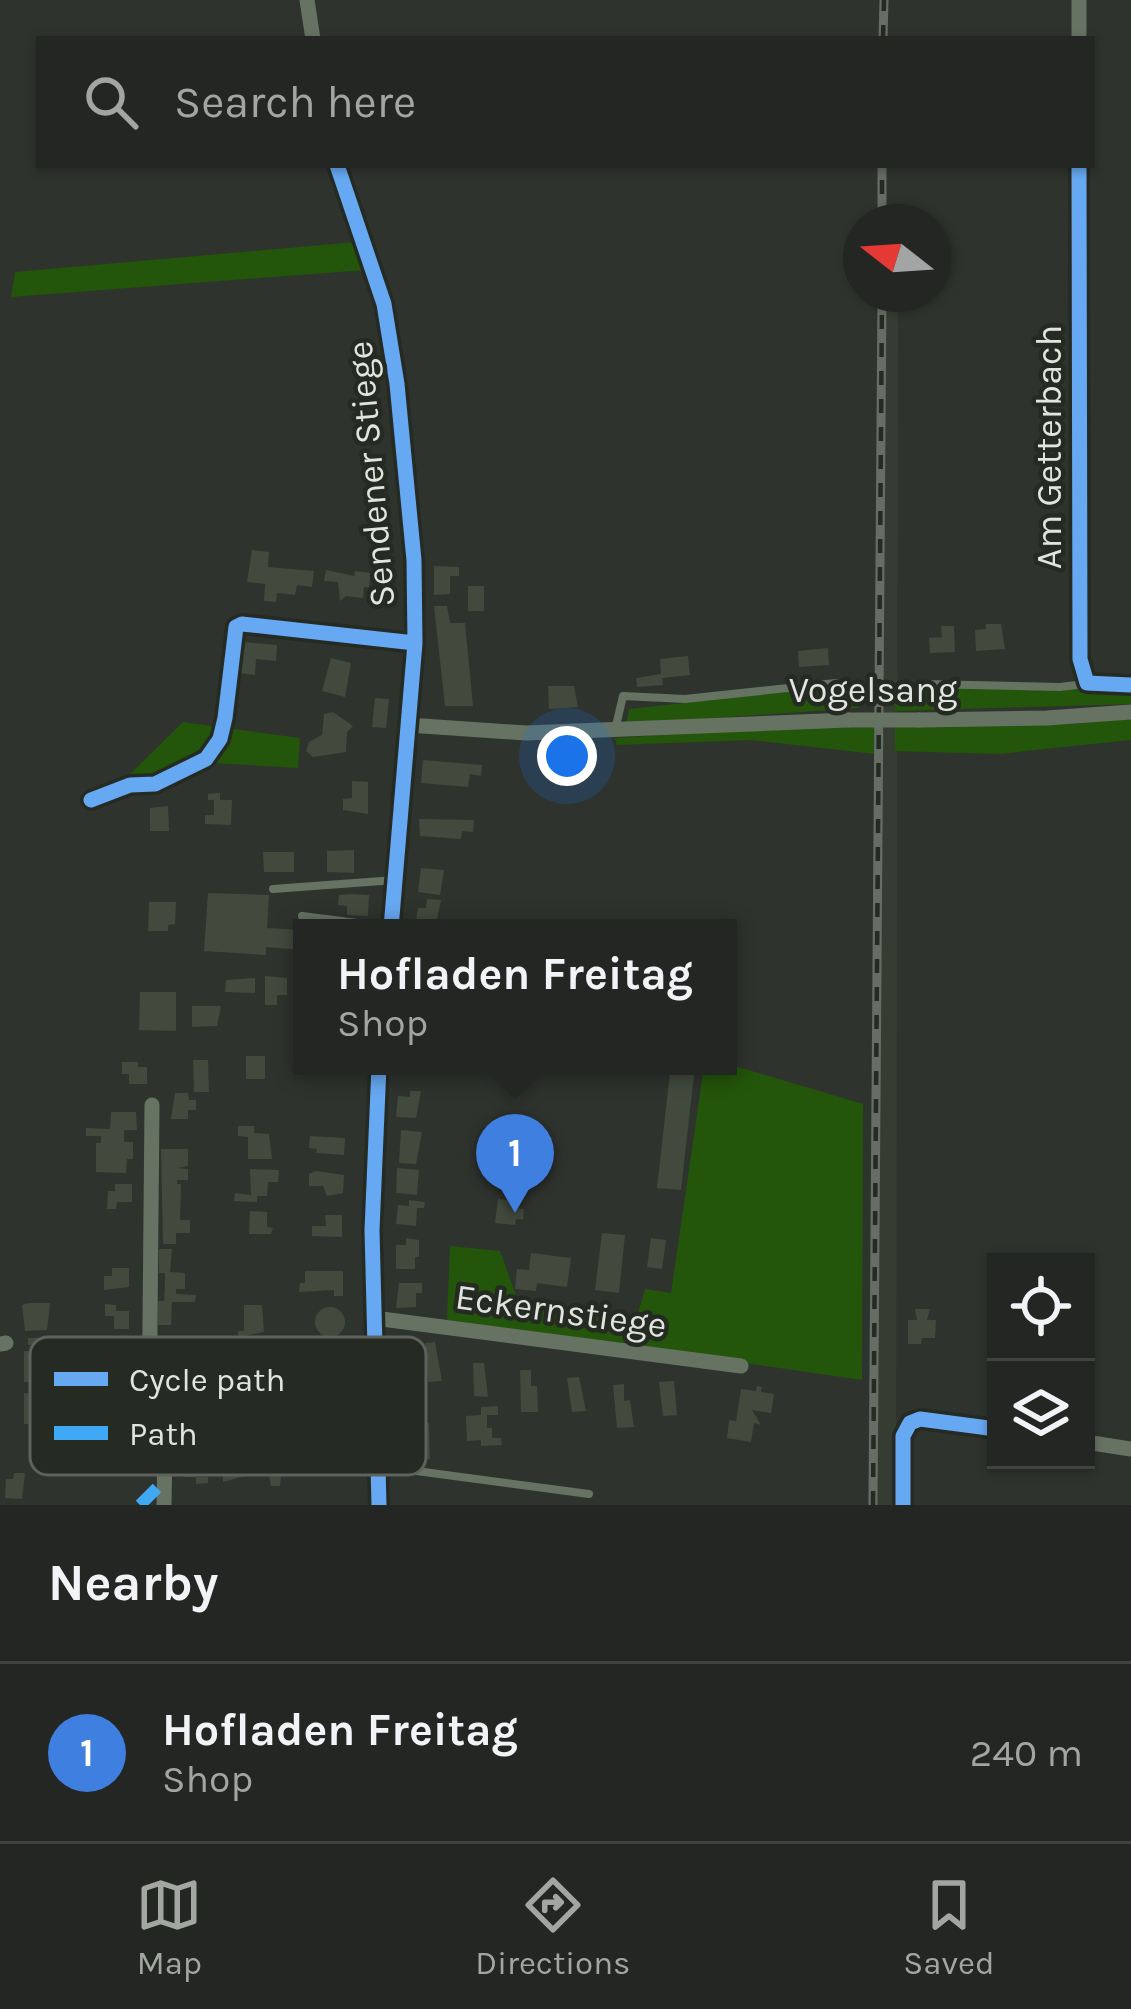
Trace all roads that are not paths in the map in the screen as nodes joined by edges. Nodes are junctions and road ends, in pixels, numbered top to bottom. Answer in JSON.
{"nodes":[{"id":1,"x":307,"y":0,"type":"edge"},
{"id":2,"x":1079,"y":0,"type":"edge"},
{"id":3,"x":313,"y":36,"type":"edge"},
{"id":4,"x":1079,"y":36,"type":"edge"},
{"id":5,"x":339,"y":168,"type":"edge"},
{"id":6,"x":1079,"y":168,"type":"edge"},
{"id":7,"x":836,"y":683,"type":"dead end"},
{"id":8,"x":1087,"y":683,"type":"junction"},
{"id":9,"x":924,"y":684,"type":"dead end"},
{"id":10,"x":1131,"y":686,"type":"edge"},
{"id":11,"x":1131,"y":712,"type":"edge"},
{"id":12,"x":408,"y":725,"type":"junction"},
{"id":13,"x":615,"y":731,"type":"junction"},
{"id":14,"x":395,"y":880,"type":"junction"},
{"id":15,"x":273,"y":889,"type":"dead end"},
{"id":16,"x":302,"y":916,"type":"dead end"},
{"id":17,"x":326,"y":919,"type":"edge"},
{"id":18,"x":392,"y":919,"type":"edge"},
{"id":19,"x":379,"y":1075,"type":"edge"},
{"id":20,"x":152,"y":1105,"type":"dead end"},
{"id":21,"x":374,"y":1318,"type":"junction"},
{"id":22,"x":148,"y":1337,"type":"edge"},
{"id":23,"x":374,"y":1337,"type":"edge"},
{"id":24,"x":741,"y":1366,"type":"dead end"},
{"id":25,"x":987,"y":1429,"type":"edge"},
{"id":26,"x":1095,"y":1443,"type":"edge"},
{"id":27,"x":1131,"y":1449,"type":"edge"},
{"id":28,"x":426,"y":1472,"type":"edge"},
{"id":29,"x":164,"y":1475,"type":"edge"},
{"id":30,"x":377,"y":1475,"type":"edge"},
{"id":31,"x":589,"y":1494,"type":"dead end"},
{"id":32,"x":164,"y":1505,"type":"edge"},
{"id":33,"x":379,"y":1505,"type":"edge"},
{"id":34,"x":903,"y":1505,"type":"edge"}],
"edges":[{"from":1,"to":3,"type":"street"},
{"from":2,"to":4,"type":"street"},
{"from":5,"to":12,"type":"street","name":"Sendener Stiege"},
{"from":6,"to":8,"type":"street","name":"Am Getterbach"},
{"from":7,"to":13,"type":"lane","name":"Vogelsang"},
{"from":8,"to":9,"type":"lane"},
{"from":8,"to":10,"type":"street"},
{"from":11,"to":13,"type":"street","name":"Vogelsang","bridge":true},
{"from":12,"to":13,"type":"street","name":"Vogelsang"},
{"from":12,"to":14,"type":"street","name":"Sendener Stiege"},
{"from":14,"to":15,"type":"lane"},
{"from":14,"to":18,"type":"street","name":"Sendener Stiege"},
{"from":16,"to":17,"type":"lane"},
{"from":19,"to":21,"type":"street"},
{"from":20,"to":22,"type":"street"},
{"from":21,"to":23,"type":"street"},
{"from":21,"to":24,"type":"street","name":"Eckernstiege"},
{"from":25,"to":34,"type":"street"},
{"from":26,"to":27,"type":"street"},
{"from":28,"to":31,"type":"lane"},
{"from":29,"to":32,"type":"street"},
{"from":30,"to":33,"type":"street"}]}
